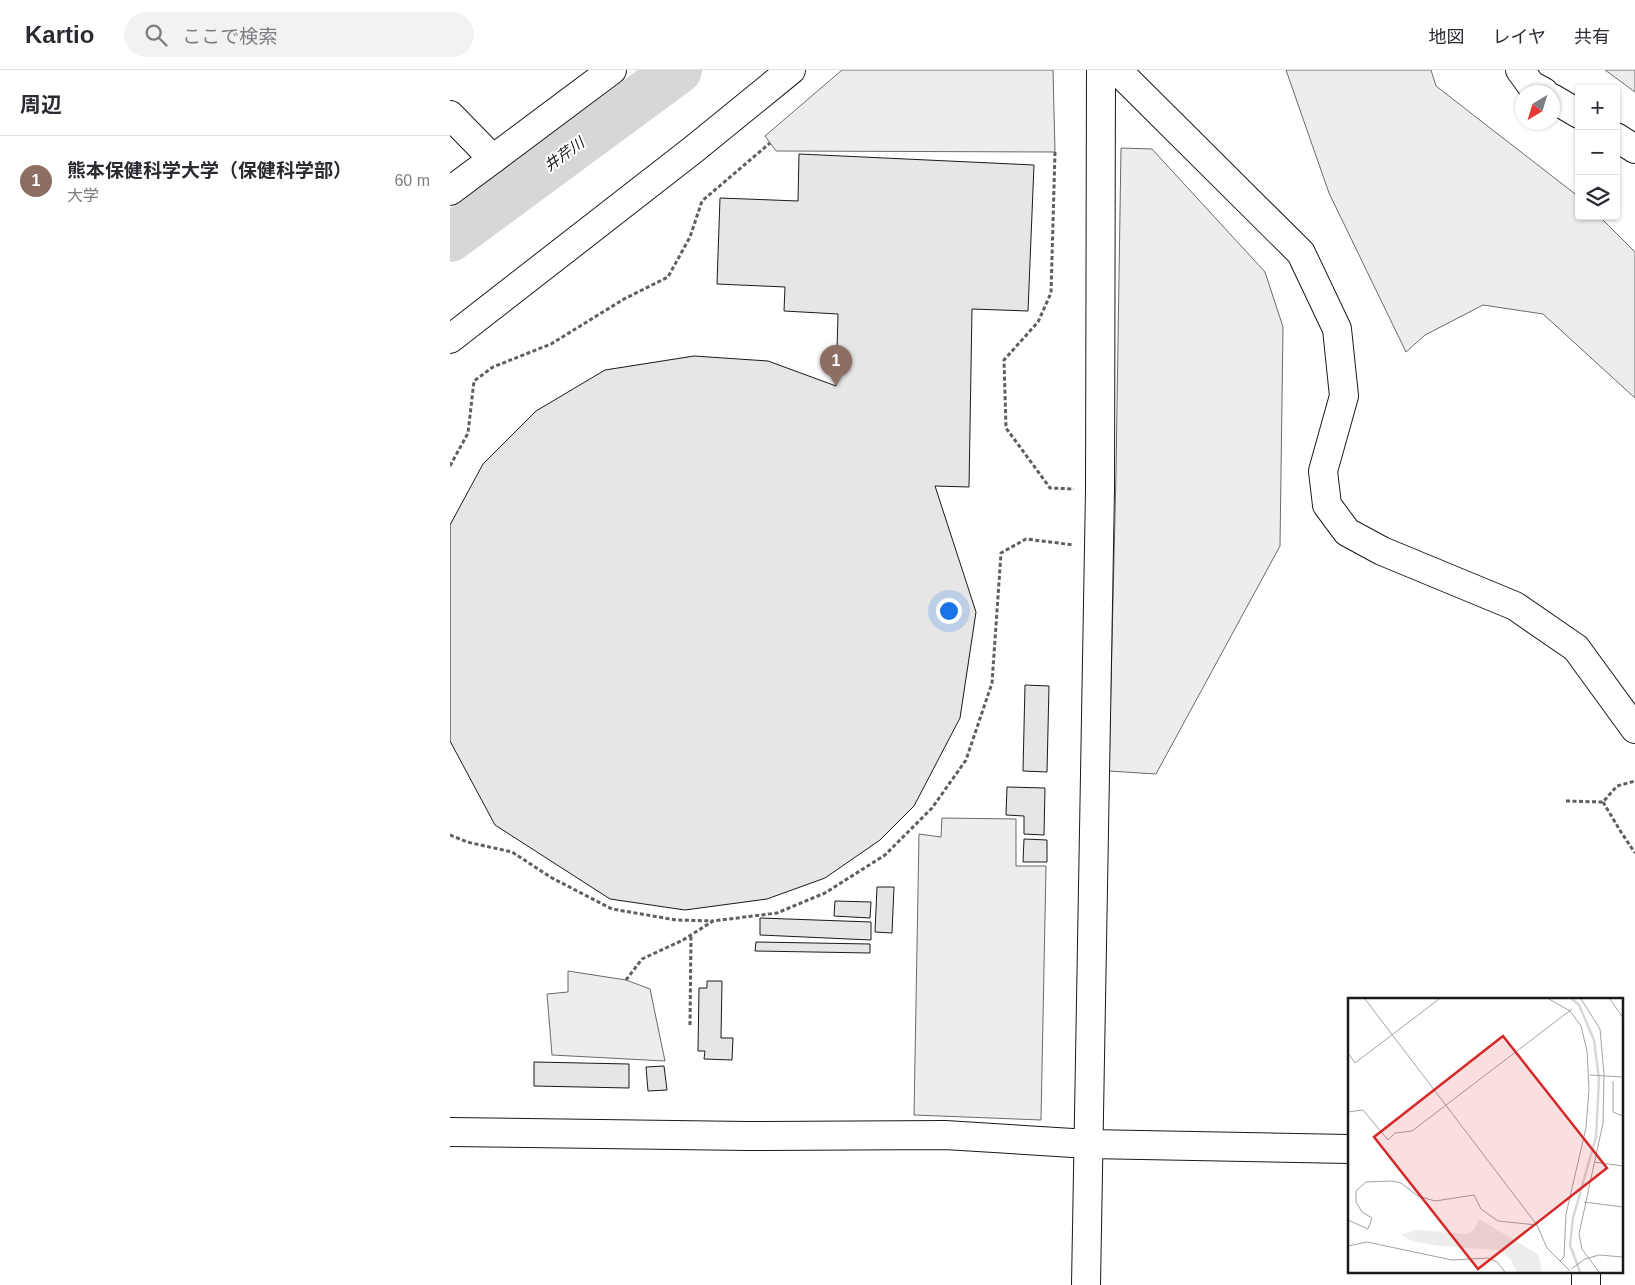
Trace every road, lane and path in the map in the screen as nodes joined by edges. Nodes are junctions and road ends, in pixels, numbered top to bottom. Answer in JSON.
{"nodes":[{"id":1,"x":612,"y":70,"type":"edge"},
{"id":2,"x":791,"y":70,"type":"edge"},
{"id":3,"x":1101,"y":70,"type":"edge"},
{"id":4,"x":1117,"y":70,"type":"edge"},
{"id":5,"x":1520,"y":70,"type":"edge"},
{"id":6,"x":1531,"y":85,"type":"edge"},
{"id":7,"x":1560,"y":103,"type":"edge"},
{"id":8,"x":1575,"y":112,"type":"edge"},
{"id":9,"x":450,"y":115,"type":"edge"},
{"id":10,"x":1620,"y":140,"type":"edge"},
{"id":11,"x":770,"y":143,"type":"dead end"},
{"id":12,"x":1635,"y":149,"type":"edge"},
{"id":13,"x":1055,"y":152,"type":"dead end"},
{"id":14,"x":493,"y":159,"type":"junction"},
{"id":15,"x":450,"y":191,"type":"edge"},
{"id":16,"x":450,"y":339,"type":"edge"},
{"id":17,"x":450,"y":466,"type":"edge"},
{"id":18,"x":1100,"y":490,"type":"junction"},
{"id":19,"x":1099,"y":548,"type":"junction"},
{"id":20,"x":1635,"y":729,"type":"edge"},
{"id":21,"x":1635,"y":781,"type":"edge"},
{"id":22,"x":1566,"y":800,"type":"dead end"},
{"id":23,"x":1603,"y":802,"type":"junction"},
{"id":24,"x":450,"y":835,"type":"edge"},
{"id":25,"x":1635,"y":853,"type":"edge"},
{"id":26,"x":713,"y":922,"type":"junction"},
{"id":27,"x":692,"y":935,"type":"junction"},
{"id":28,"x":626,"y":980,"type":"dead end"},
{"id":29,"x":690,"y":1025,"type":"dead end"},
{"id":30,"x":450,"y":1132,"type":"edge"},
{"id":31,"x":1089,"y":1144,"type":"junction"},
{"id":32,"x":1348,"y":1149,"type":"edge"},
{"id":33,"x":1586,"y":1272,"type":"edge"},
{"id":34,"x":1086,"y":1285,"type":"edge"},
{"id":35,"x":1586,"y":1285,"type":"edge"}],
"edges":[{"from":1,"to":14,"type":"street"},
{"from":2,"to":16,"type":"street"},
{"from":3,"to":18,"type":"street"},
{"from":4,"to":20,"type":"street"},
{"from":5,"to":6,"type":"street"},
{"from":7,"to":8,"type":"street"},
{"from":9,"to":14,"type":"street"},
{"from":10,"to":12,"type":"street"},
{"from":11,"to":17,"type":"path"},
{"from":13,"to":18,"type":"path"},
{"from":14,"to":15,"type":"street"},
{"from":18,"to":19,"type":"street"},
{"from":19,"to":26,"type":"path"},
{"from":19,"to":31,"type":"street"},
{"from":21,"to":23,"type":"path"},
{"from":22,"to":23,"type":"path"},
{"from":23,"to":25,"type":"path"},
{"from":24,"to":26,"type":"path"},
{"from":26,"to":27,"type":"path"},
{"from":27,"to":28,"type":"path"},
{"from":27,"to":29,"type":"path"},
{"from":30,"to":31,"type":"street"},
{"from":31,"to":32,"type":"street"},
{"from":31,"to":34,"type":"street"},
{"from":33,"to":35,"type":"street"}]}
